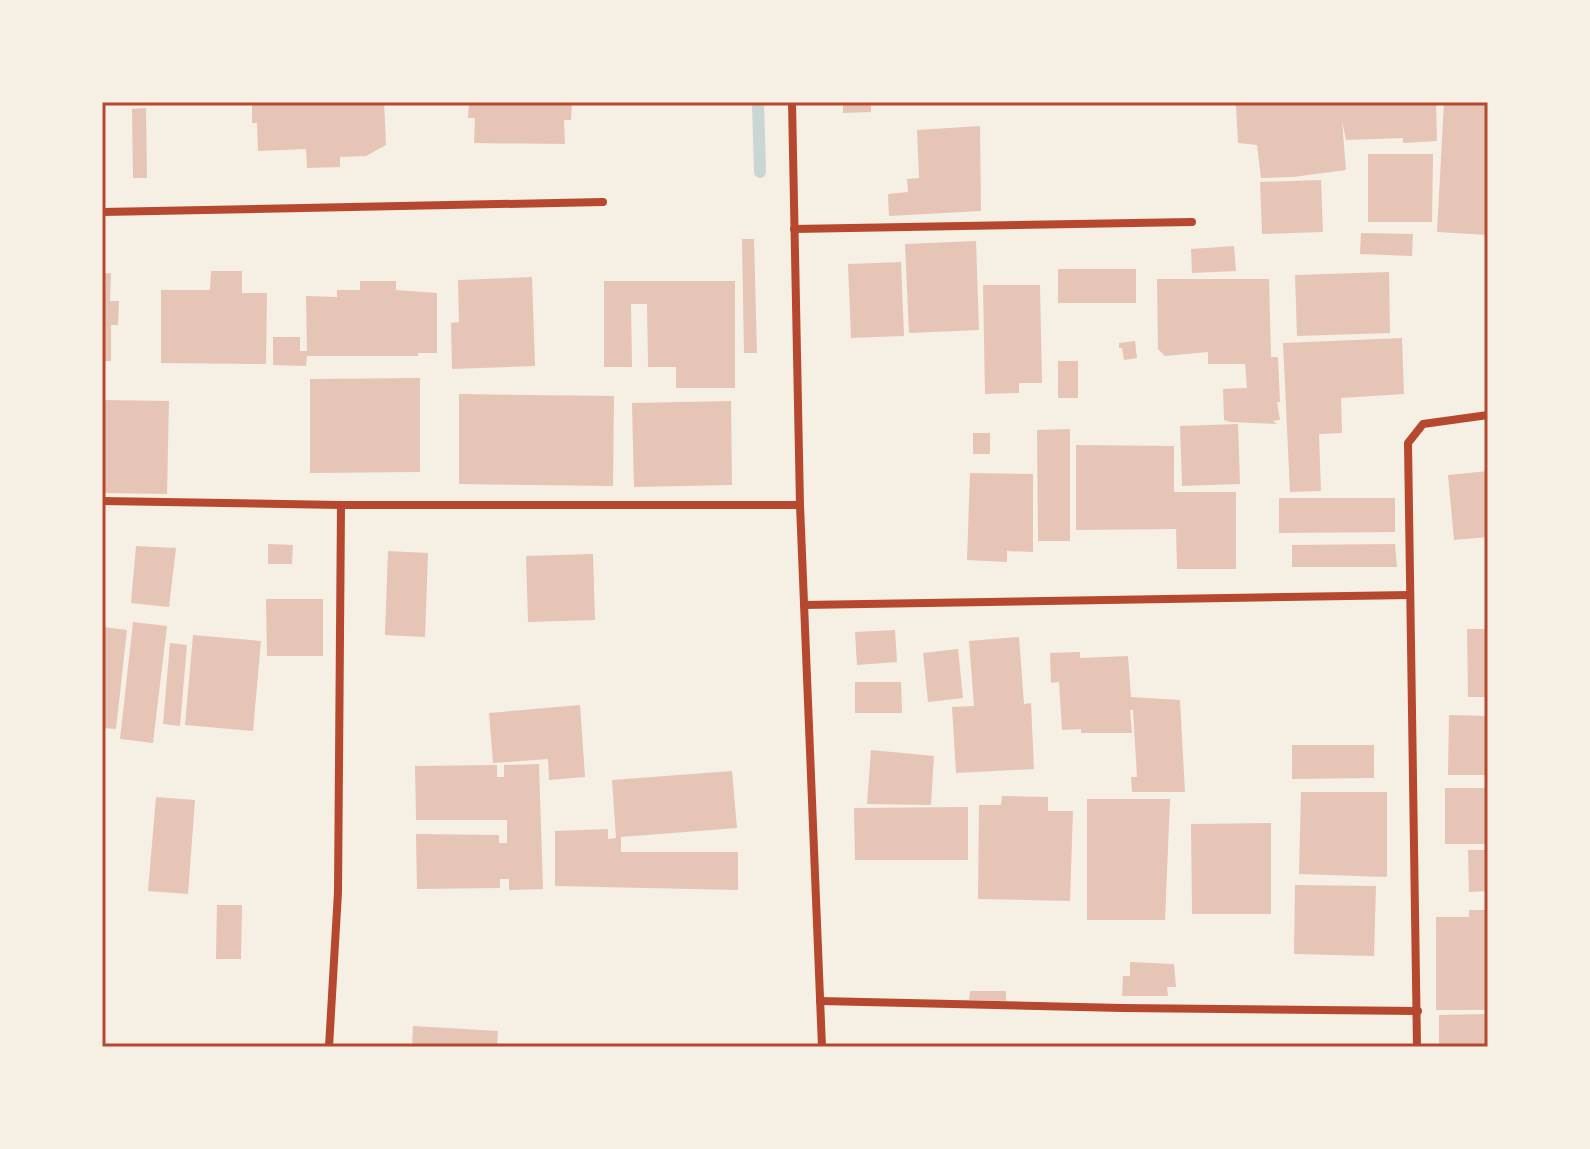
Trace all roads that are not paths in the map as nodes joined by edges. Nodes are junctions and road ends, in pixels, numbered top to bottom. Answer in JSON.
{"nodes":[{"id":1,"x":792,"y":102,"type":"edge"},
{"id":2,"x":603,"y":202,"type":"dead end"},
{"id":3,"x":102,"y":212,"type":"edge"},
{"id":4,"x":1192,"y":222,"type":"dead end"},
{"id":5,"x":794,"y":229,"type":"junction"},
{"id":6,"x":1488,"y":415,"type":"edge"},
{"id":7,"x":102,"y":501,"type":"edge"},
{"id":8,"x":341,"y":505,"type":"junction"},
{"id":9,"x":800,"y":505,"type":"junction"},
{"id":10,"x":1410,"y":595,"type":"junction"},
{"id":11,"x":804,"y":605,"type":"junction"},
{"id":12,"x":820,"y":1001,"type":"junction"},
{"id":13,"x":1418,"y":1011,"type":"junction"},
{"id":14,"x":329,"y":1047,"type":"edge"},
{"id":15,"x":822,"y":1047,"type":"edge"},
{"id":16,"x":1417,"y":1047,"type":"edge"}],
"edges":[{"from":1,"to":5,"type":"street"},
{"from":2,"to":3,"type":"street"},
{"from":4,"to":5,"type":"street"},
{"from":5,"to":9,"type":"street"},
{"from":6,"to":10,"type":"street"},
{"from":7,"to":8,"type":"street"},
{"from":8,"to":9,"type":"street"},
{"from":8,"to":14,"type":"street"},
{"from":9,"to":11,"type":"street"},
{"from":10,"to":11,"type":"street"},
{"from":10,"to":13,"type":"street"},
{"from":11,"to":12,"type":"street"},
{"from":12,"to":13,"type":"street"},
{"from":12,"to":15,"type":"street"},
{"from":13,"to":16,"type":"street"}]}
